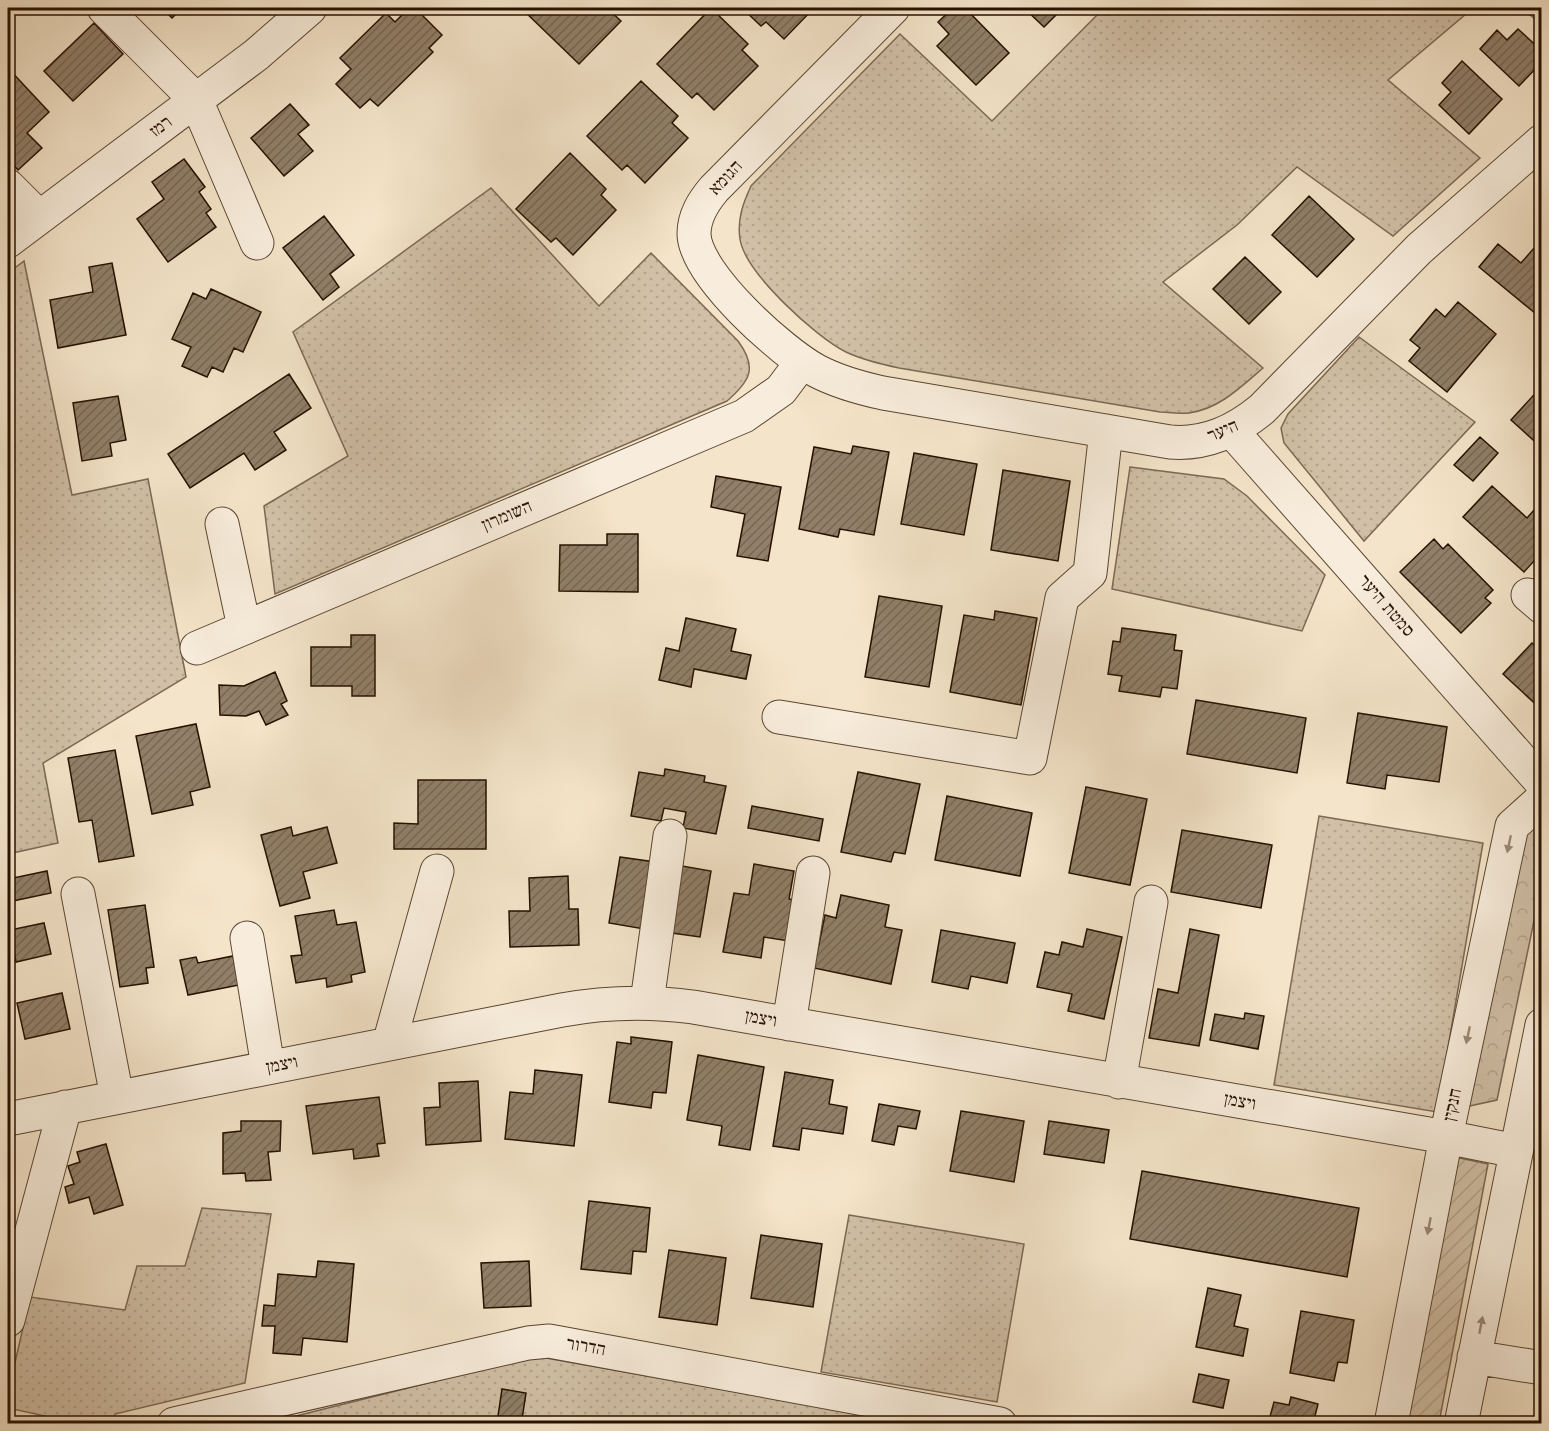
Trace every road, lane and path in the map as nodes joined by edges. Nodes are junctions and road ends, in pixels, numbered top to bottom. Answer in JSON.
{"nodes":[{"id":1,"x":104,"y":8,"type":"edge"},
{"id":2,"x":310,"y":8,"type":"edge"},
{"id":3,"x":893,"y":8,"type":"edge"},
{"id":4,"x":196,"y":100,"type":"junction"},
{"id":5,"x":1542,"y":141,"type":"edge"},
{"id":6,"x":8,"y":186,"type":"edge"},
{"id":7,"x":39,"y":217,"type":"junction"},
{"id":8,"x":8,"y":241,"type":"edge"},
{"id":9,"x":257,"y":243,"type":"dead end"},
{"id":10,"x":802,"y":362,"type":"junction"},
{"id":11,"x":1231,"y":430,"type":"junction"},
{"id":12,"x":1106,"y":431,"type":"junction"},
{"id":13,"x":222,"y":524,"type":"dead end"},
{"id":14,"x":244,"y":627,"type":"junction"},
{"id":15,"x":197,"y":648,"type":"dead end"},
{"id":16,"x":778,"y":717,"type":"dead end"},
{"id":17,"x":1542,"y":783,"type":"edge"},
{"id":18,"x":1542,"y":799,"type":"edge"},
{"id":19,"x":670,"y":836,"type":"dead end"},
{"id":20,"x":437,"y":871,"type":"dead end"},
{"id":21,"x":813,"y":873,"type":"dead end"},
{"id":22,"x":78,"y":894,"type":"dead end"},
{"id":23,"x":1151,"y":902,"type":"dead end"},
{"id":24,"x":247,"y":938,"type":"dead end"},
{"id":25,"x":647,"y":1002,"type":"junction"},
{"id":26,"x":789,"y":1024,"type":"junction"},
{"id":27,"x":1542,"y":1025,"type":"edge"},
{"id":28,"x":389,"y":1044,"type":"junction"},
{"id":29,"x":268,"y":1068,"type":"junction"},
{"id":30,"x":1119,"y":1082,"type":"junction"},
{"id":31,"x":1534,"y":1096,"type":"edge"},
{"id":32,"x":117,"y":1097,"type":"junction"},
{"id":33,"x":65,"y":1107,"type":"junction"},
{"id":34,"x":8,"y":1119,"type":"edge"},
{"id":35,"x":1446,"y":1137,"type":"junction"},
{"id":36,"x":1516,"y":1151,"type":"junction"},
{"id":37,"x":8,"y":1320,"type":"edge"},
{"id":38,"x":1474,"y":1357,"type":"junction"},
{"id":39,"x":1542,"y":1368,"type":"edge"},
{"id":40,"x":174,"y":1424,"type":"edge"},
{"id":41,"x":1000,"y":1424,"type":"edge"},
{"id":42,"x":1391,"y":1424,"type":"edge"},
{"id":43,"x":1461,"y":1424,"type":"edge"}],
"edges":[{"from":1,"to":4,"type":"street"},
{"from":2,"to":4,"type":"street","name":"רמז"},
{"from":3,"to":10,"type":"street","name":"הגומא"},
{"from":4,"to":7,"type":"street","name":"רמז"},
{"from":4,"to":9,"type":"street"},
{"from":5,"to":11,"type":"street","name":"היער"},
{"from":6,"to":7,"type":"street"},
{"from":7,"to":8,"type":"street","name":"רמז"},
{"from":10,"to":12,"type":"street","name":"היער"},
{"from":10,"to":14,"type":"street","name":"השומרון"},
{"from":11,"to":12,"type":"street","name":"היער"},
{"from":11,"to":17,"type":"street","name":"סמטת היער"},
{"from":12,"to":16,"type":"street"},
{"from":13,"to":14,"type":"street"},
{"from":14,"to":15,"type":"street","name":"השומרון"},
{"from":18,"to":35,"type":"street","name":"חנקין","one_way":true},
{"from":19,"to":25,"type":"street"},
{"from":20,"to":28,"type":"street"},
{"from":21,"to":26,"type":"street"},
{"from":22,"to":32,"type":"street"},
{"from":23,"to":30,"type":"street"},
{"from":24,"to":29,"type":"street"},
{"from":25,"to":26,"type":"street","name":"ויצמן"},
{"from":25,"to":28,"type":"street","name":"ויצמן"},
{"from":26,"to":30,"type":"street","name":"ויצמן"},
{"from":27,"to":31,"type":"street"},
{"from":28,"to":29,"type":"street","name":"ויצמן"},
{"from":29,"to":32,"type":"street","name":"ויצמן"},
{"from":30,"to":35,"type":"street","name":"ויצמן"},
{"from":31,"to":36,"type":"street"},
{"from":32,"to":33,"type":"street","name":"ויצמן"},
{"from":33,"to":34,"type":"street","name":"ויצמן"},
{"from":33,"to":37,"type":"street"},
{"from":35,"to":36,"type":"street","name":"ויצמן"},
{"from":35,"to":42,"type":"street","name":"חנקין","one_way":true},
{"from":38,"to":36,"type":"street","one_way":true},
{"from":38,"to":39,"type":"street"},
{"from":38,"to":43,"type":"street"},
{"from":40,"to":41,"type":"street","name":"הדרור"}]}
